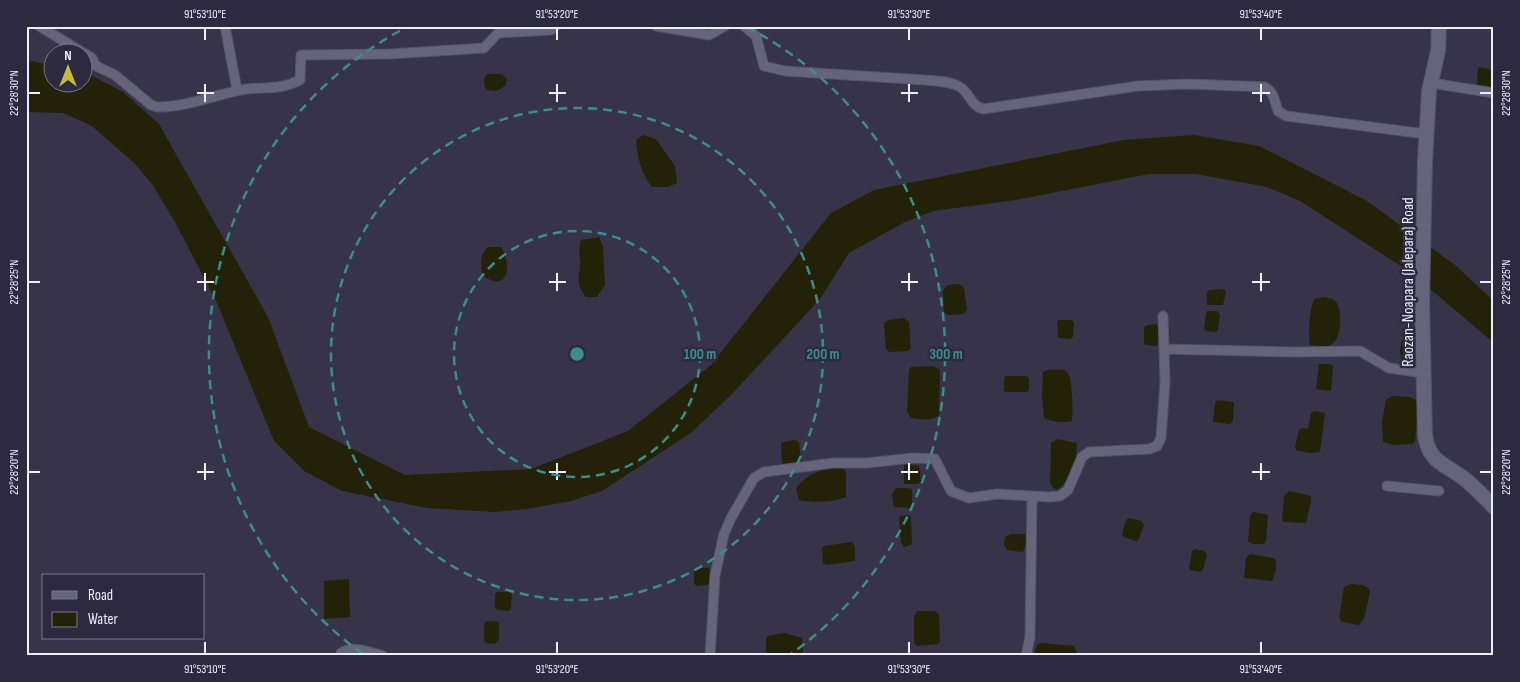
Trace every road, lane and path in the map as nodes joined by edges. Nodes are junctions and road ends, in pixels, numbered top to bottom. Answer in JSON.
{"nodes":[{"id":1,"x":39,"y":26,"type":"edge"},
{"id":2,"x":225,"y":26,"type":"edge"},
{"id":3,"x":556,"y":26,"type":"edge"},
{"id":4,"x":656,"y":26,"type":"edge"},
{"id":5,"x":725,"y":26,"type":"edge"},
{"id":6,"x":744,"y":26,"type":"edge"},
{"id":7,"x":1439,"y":26,"type":"edge"},
{"id":8,"x":1431,"y":83,"type":"junction"},
{"id":9,"x":238,"y":90,"type":"junction"},
{"id":10,"x":1494,"y":93,"type":"edge"},
{"id":11,"x":1426,"y":134,"type":"junction"},
{"id":12,"x":1163,"y":316,"type":"dead end"},
{"id":13,"x":1164,"y":349,"type":"junction"},
{"id":14,"x":1424,"y":373,"type":"junction"},
{"id":15,"x":1387,"y":486,"type":"dead end"},
{"id":16,"x":1439,"y":491,"type":"dead end"},
{"id":17,"x":1032,"y":496,"type":"junction"},
{"id":18,"x":1494,"y":508,"type":"edge"},
{"id":19,"x":341,"y":656,"type":"edge"},
{"id":20,"x":383,"y":656,"type":"edge"},
{"id":21,"x":710,"y":656,"type":"edge"},
{"id":22,"x":1026,"y":656,"type":"edge"}],
"edges":[{"from":1,"to":9,"type":"street"},
{"from":2,"to":9,"type":"street"},
{"from":3,"to":9,"type":"street"},
{"from":4,"to":5,"type":"street"},
{"from":6,"to":11,"type":"street"},
{"from":7,"to":8,"type":"main road","name":"Raozan-Noapara (Jalepara) Road"},
{"from":8,"to":10,"type":"street"},
{"from":8,"to":11,"type":"main road","name":"Raozan-Noapara (Jalepara) Road"},
{"from":11,"to":14,"type":"main road","name":"Raozan-Noapara (Jalepara) Road"},
{"from":12,"to":13,"type":"street"},
{"from":13,"to":14,"type":"street"},
{"from":13,"to":17,"type":"street"},
{"from":14,"to":18,"type":"main road","name":"Raozan-Noapara (Jalepara) Road"},
{"from":15,"to":16,"type":"street"},
{"from":17,"to":21,"type":"street"},
{"from":17,"to":22,"type":"street"},
{"from":19,"to":20,"type":"street"}]}
